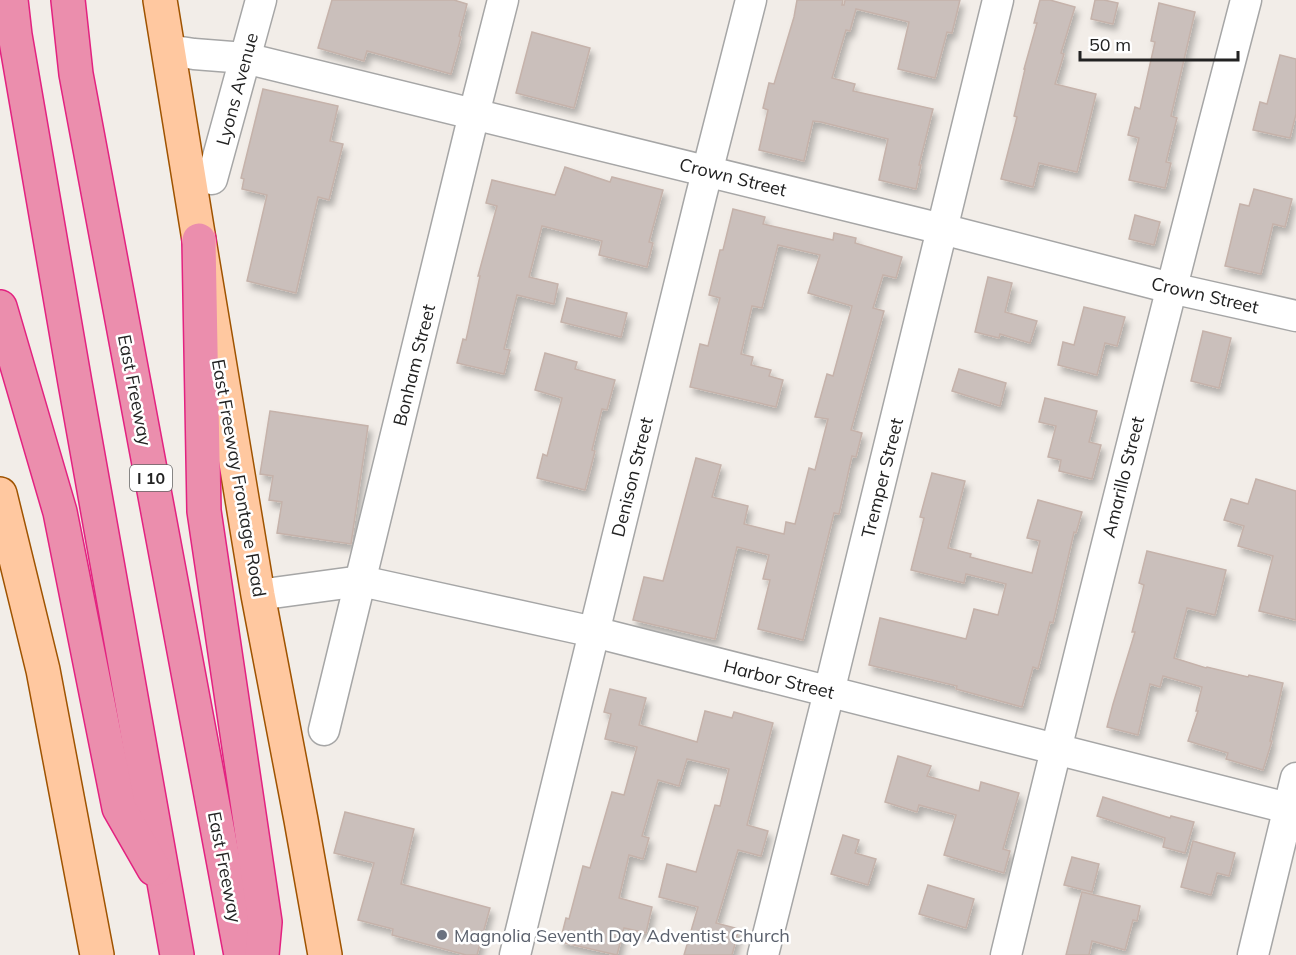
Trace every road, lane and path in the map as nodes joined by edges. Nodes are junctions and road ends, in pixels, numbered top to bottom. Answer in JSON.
{"nodes":[{"id":1,"x":11,"y":0,"type":"edge"},
{"id":2,"x":68,"y":0,"type":"edge"},
{"id":3,"x":160,"y":0,"type":"edge"},
{"id":4,"x":261,"y":0,"type":"edge"},
{"id":5,"x":503,"y":0,"type":"edge"},
{"id":6,"x":752,"y":0,"type":"edge"},
{"id":7,"x":998,"y":0,"type":"edge"},
{"id":8,"x":1245,"y":0,"type":"edge"},
{"id":9,"x":168,"y":50,"type":"junction"},
{"id":10,"x":245,"y":58,"type":"junction"},
{"id":11,"x":474,"y":114,"type":"junction"},
{"id":12,"x":707,"y":170,"type":"junction"},
{"id":13,"x":212,"y":178,"type":"dead end"},
{"id":14,"x":942,"y":229,"type":"junction"},
{"id":15,"x":199,"y":240,"type":"junction"},
{"id":16,"x":1171,"y":288,"type":"junction"},
{"id":17,"x":0,"y":307,"type":"edge"},
{"id":18,"x":1296,"y":316,"type":"edge"},
{"id":19,"x":0,"y":494,"type":"edge"},
{"id":20,"x":361,"y":581,"type":"junction"},
{"id":21,"x":258,"y":595,"type":"junction"},
{"id":22,"x":594,"y":632,"type":"junction"},
{"id":23,"x":829,"y":692,"type":"junction"},
{"id":24,"x":324,"y":730,"type":"dead end"},
{"id":25,"x":1056,"y":748,"type":"junction"},
{"id":26,"x":1296,"y":778,"type":"edge"},
{"id":27,"x":1292,"y":809,"type":"edge"},
{"id":28,"x":166,"y":890,"type":"junction"},
{"id":29,"x":97,"y":955,"type":"edge"},
{"id":30,"x":177,"y":955,"type":"edge"},
{"id":31,"x":241,"y":955,"type":"edge"},
{"id":32,"x":262,"y":955,"type":"edge"},
{"id":33,"x":325,"y":955,"type":"edge"},
{"id":34,"x":515,"y":955,"type":"edge"},
{"id":35,"x":763,"y":955,"type":"edge"},
{"id":36,"x":1006,"y":955,"type":"edge"},
{"id":37,"x":1253,"y":955,"type":"edge"}],
"edges":[{"from":1,"to":28,"type":"highway"},
{"from":2,"to":31,"type":"highway","name":"East Freeway","number":"I 10"},
{"from":3,"to":9,"type":"main road","name":"East Freeway Frontage Road"},
{"from":4,"to":10,"type":"street","name":"Lyons Avenue"},
{"from":5,"to":11,"type":"street","name":"Bonham Street"},
{"from":6,"to":12,"type":"street","name":"Denison Street"},
{"from":7,"to":14,"type":"street","name":"Tremper Street"},
{"from":8,"to":16,"type":"street","name":"Amarillo Street"},
{"from":9,"to":10,"type":"street","name":"Crown Street"},
{"from":9,"to":15,"type":"main road","name":"East Freeway Frontage Road"},
{"from":10,"to":11,"type":"street","name":"Crown Street"},
{"from":10,"to":13,"type":"street","name":"Lyons Avenue"},
{"from":11,"to":12,"type":"street","name":"Crown Street"},
{"from":11,"to":20,"type":"street","name":"Bonham Street"},
{"from":12,"to":14,"type":"street","name":"Crown Street"},
{"from":12,"to":22,"type":"street","name":"Denison Street"},
{"from":14,"to":16,"type":"street","name":"Crown Street"},
{"from":14,"to":23,"type":"street","name":"Tremper Street"},
{"from":15,"to":21,"type":"main road","name":"East Freeway Frontage Road"},
{"from":15,"to":32,"type":"highway"},
{"from":16,"to":18,"type":"street","name":"Crown Street"},
{"from":16,"to":25,"type":"street","name":"Amarillo Street"},
{"from":17,"to":28,"type":"highway"},
{"from":19,"to":29,"type":"main road"},
{"from":20,"to":21,"type":"street","name":"Harbor Street"},
{"from":20,"to":22,"type":"street","name":"Harbor Street"},
{"from":20,"to":24,"type":"street","name":"Bonham Street"},
{"from":21,"to":33,"type":"main road","name":"East Freeway Frontage Road"},
{"from":22,"to":23,"type":"street","name":"Harbor Street"},
{"from":22,"to":34,"type":"street","name":"Denison Street"},
{"from":23,"to":25,"type":"street","name":"Harbor Street"},
{"from":23,"to":35,"type":"street","name":"Tremper Street"},
{"from":25,"to":27,"type":"street","name":"Harbor Street"},
{"from":25,"to":36,"type":"street","name":"Amarillo Street"},
{"from":26,"to":27,"type":"street"},
{"from":27,"to":37,"type":"street"},
{"from":28,"to":30,"type":"highway"}]}
